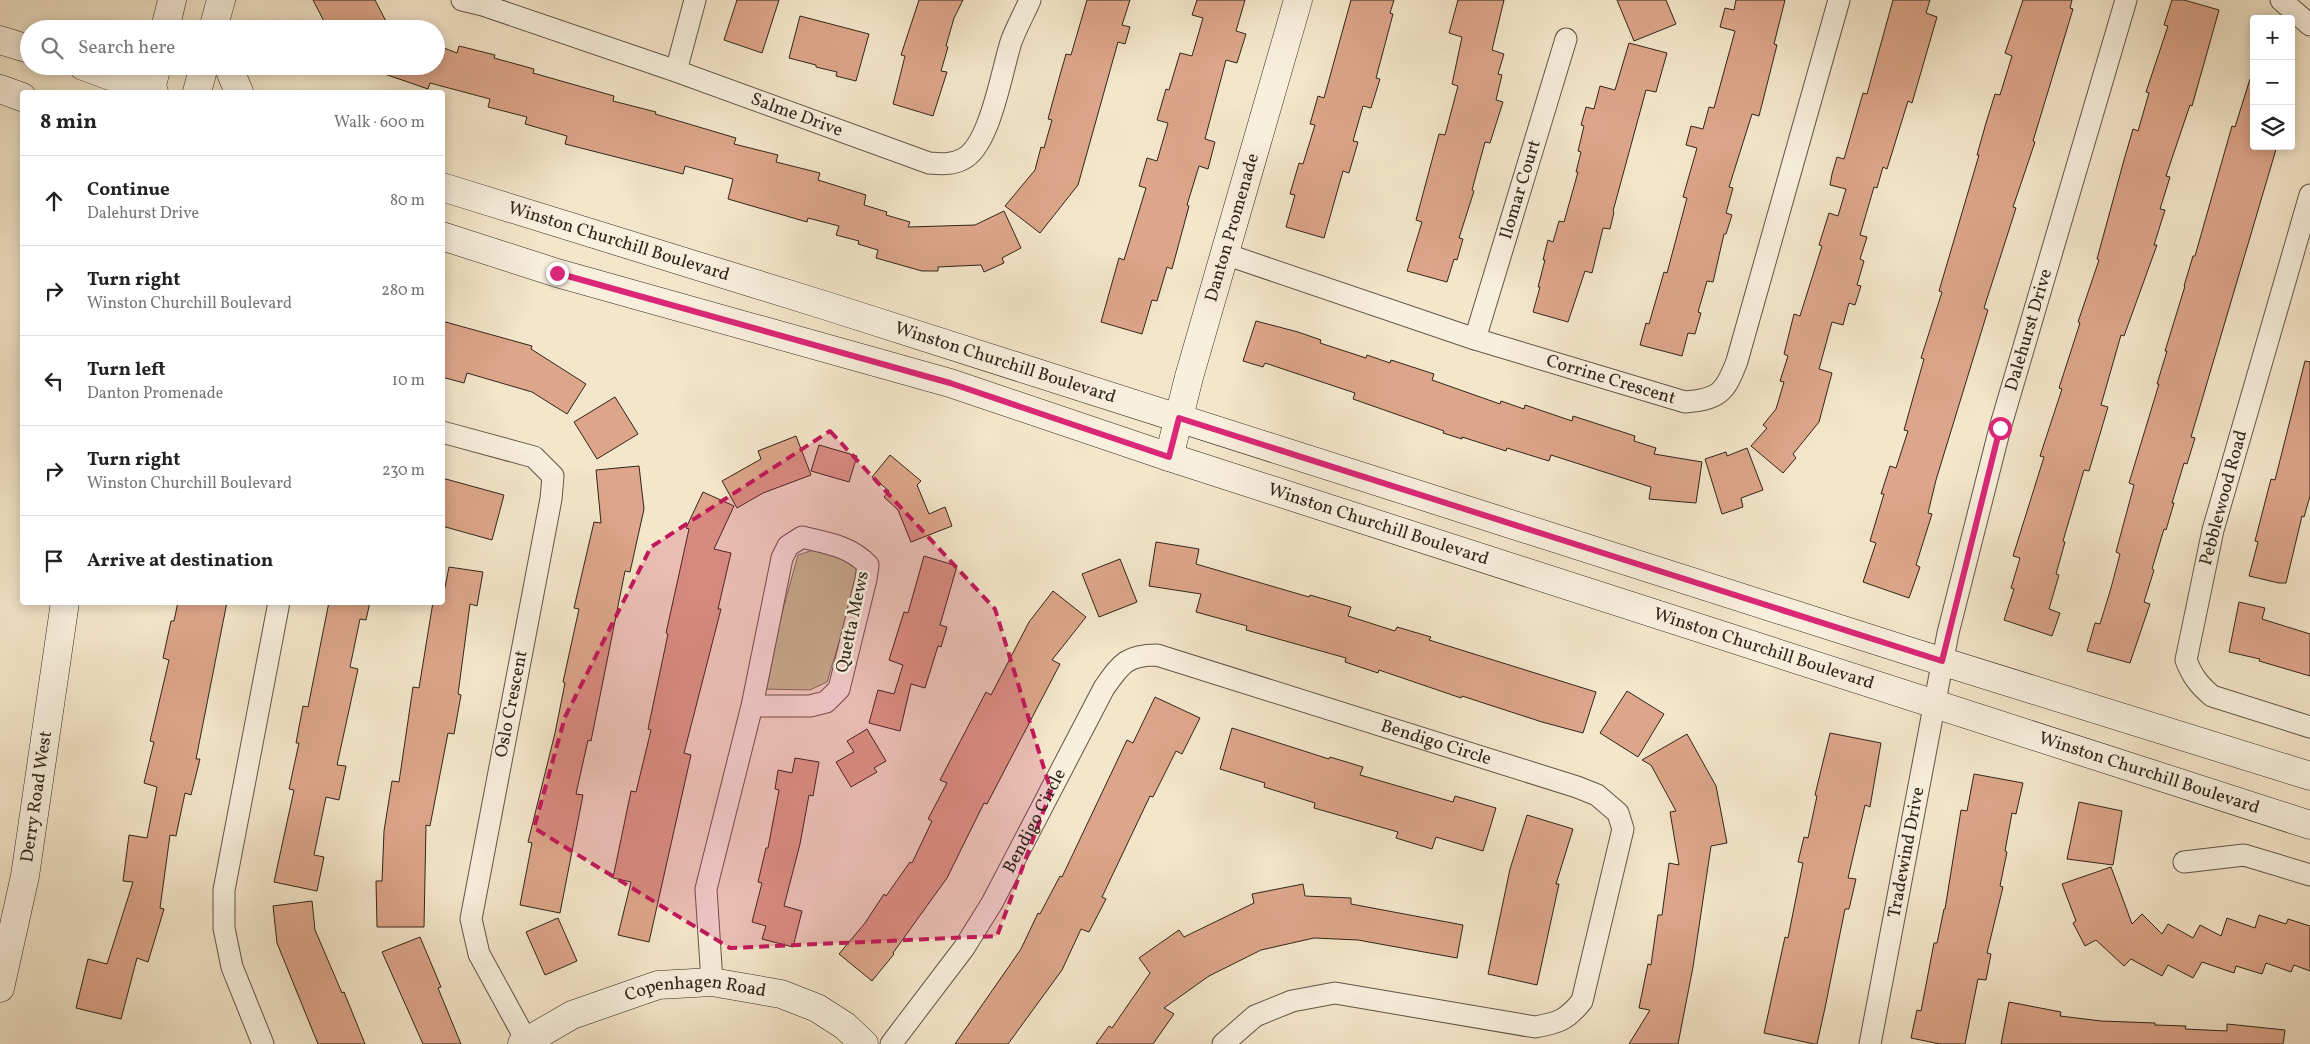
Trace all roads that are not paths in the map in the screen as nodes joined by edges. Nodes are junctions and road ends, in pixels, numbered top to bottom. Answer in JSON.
{"nodes":[{"id":1,"x":463,"y":0,"type":"edge"},
{"id":2,"x":695,"y":0,"type":"edge"},
{"id":3,"x":1030,"y":0,"type":"edge"},
{"id":4,"x":1298,"y":0,"type":"edge"},
{"id":5,"x":1839,"y":0,"type":"edge"},
{"id":6,"x":2126,"y":0,"type":"edge"},
{"id":7,"x":2280,"y":0,"type":"edge"},
{"id":8,"x":2310,"y":25,"type":"edge"},
{"id":9,"x":1566,"y":39,"type":"dead end"},
{"id":10,"x":0,"y":40,"type":"edge"},
{"id":11,"x":20,"y":46,"type":"edge"},
{"id":12,"x":676,"y":71,"type":"junction"},
{"id":13,"x":114,"y":75,"type":"edge"},
{"id":14,"x":202,"y":75,"type":"edge"},
{"id":15,"x":232,"y":75,"type":"edge"},
{"id":16,"x":152,"y":86,"type":"edge"},
{"id":17,"x":0,"y":89,"type":"edge"},
{"id":18,"x":198,"y":90,"type":"edge"},
{"id":19,"x":238,"y":90,"type":"edge"},
{"id":20,"x":20,"y":96,"type":"edge"},
{"id":21,"x":445,"y":187,"type":"edge"},
{"id":22,"x":2310,"y":195,"type":"edge"},
{"id":23,"x":445,"y":237,"type":"edge"},
{"id":24,"x":1225,"y":254,"type":"junction"},
{"id":25,"x":1475,"y":339,"type":"junction"},
{"id":26,"x":1179,"y":418,"type":"junction"},
{"id":27,"x":445,"y":433,"type":"edge"},
{"id":28,"x":1169,"y":457,"type":"junction"},
{"id":29,"x":65,"y":605,"type":"edge"},
{"id":30,"x":278,"y":605,"type":"edge"},
{"id":31,"x":1942,"y":661,"type":"junction"},
{"id":32,"x":1935,"y":703,"type":"junction"},
{"id":33,"x":752,"y":706,"type":"junction"},
{"id":34,"x":2310,"y":727,"type":"edge"},
{"id":35,"x":2310,"y":776,"type":"edge"},
{"id":36,"x":2310,"y":825,"type":"edge"},
{"id":37,"x":2184,"y":862,"type":"dead end"},
{"id":38,"x":2310,"y":875,"type":"edge"},
{"id":39,"x":712,"y":982,"type":"junction"},
{"id":40,"x":0,"y":988,"type":"edge"},
{"id":41,"x":524,"y":1042,"type":"edge"},
{"id":42,"x":263,"y":1044,"type":"edge"},
{"id":43,"x":864,"y":1044,"type":"edge"},
{"id":44,"x":891,"y":1044,"type":"edge"},
{"id":45,"x":1223,"y":1044,"type":"edge"},
{"id":46,"x":1870,"y":1044,"type":"edge"}],
"edges":[{"from":1,"to":12,"type":"street","name":"Salme Drive"},
{"from":2,"to":12,"type":"street"},
{"from":3,"to":12,"type":"street","name":"Salme Drive"},
{"from":4,"to":24,"type":"main road","name":"Danton Promenade"},
{"from":5,"to":25,"type":"street","name":"Corrine Crescent"},
{"from":6,"to":31,"type":"street","name":"Dalehurst Drive"},
{"from":7,"to":8,"type":"street"},
{"from":9,"to":25,"type":"street","name":"Ilomar Court"},
{"from":10,"to":11,"type":"main road"},
{"from":13,"to":16,"type":"main road"},
{"from":14,"to":18,"type":"main road"},
{"from":15,"to":19,"type":"main road"},
{"from":17,"to":20,"type":"main road"},
{"from":21,"to":26,"type":"main road","name":"Winston Churchill Boulevard"},
{"from":22,"to":34,"type":"street","name":"Pebblewood Road"},
{"from":23,"to":28,"type":"main road","name":"Winston Churchill Boulevard"},
{"from":24,"to":25,"type":"street","name":"Corrine Crescent"},
{"from":24,"to":26,"type":"main road","name":"Danton Promenade"},
{"from":26,"to":28,"type":"main road","name":"Danton Promenade"},
{"from":26,"to":31,"type":"main road","name":"Winston Churchill Boulevard"},
{"from":27,"to":41,"type":"street","name":"Oslo Crescent"},
{"from":28,"to":32,"type":"main road","name":"Winston Churchill Boulevard"},
{"from":29,"to":40,"type":"main road","name":"Derry Road West"},
{"from":30,"to":42,"type":"street"},
{"from":31,"to":32,"type":"street","name":"Tradewind Drive"},
{"from":31,"to":35,"type":"main road","name":"Winston Churchill Boulevard"},
{"from":32,"to":36,"type":"main road","name":"Winston Churchill Boulevard"},
{"from":32,"to":46,"type":"street","name":"Tradewind Drive"},
{"from":33,"to":33,"type":"street","name":"Quetta Mews"},
{"from":33,"to":39,"type":"street","name":"Quetta Mews"},
{"from":37,"to":38,"type":"street"},
{"from":39,"to":41,"type":"main road","name":"Copenhagen Road"},
{"from":39,"to":43,"type":"main road","name":"Copenhagen Road"},
{"from":44,"to":45,"type":"street","name":"Bendigo Circle"}]}
